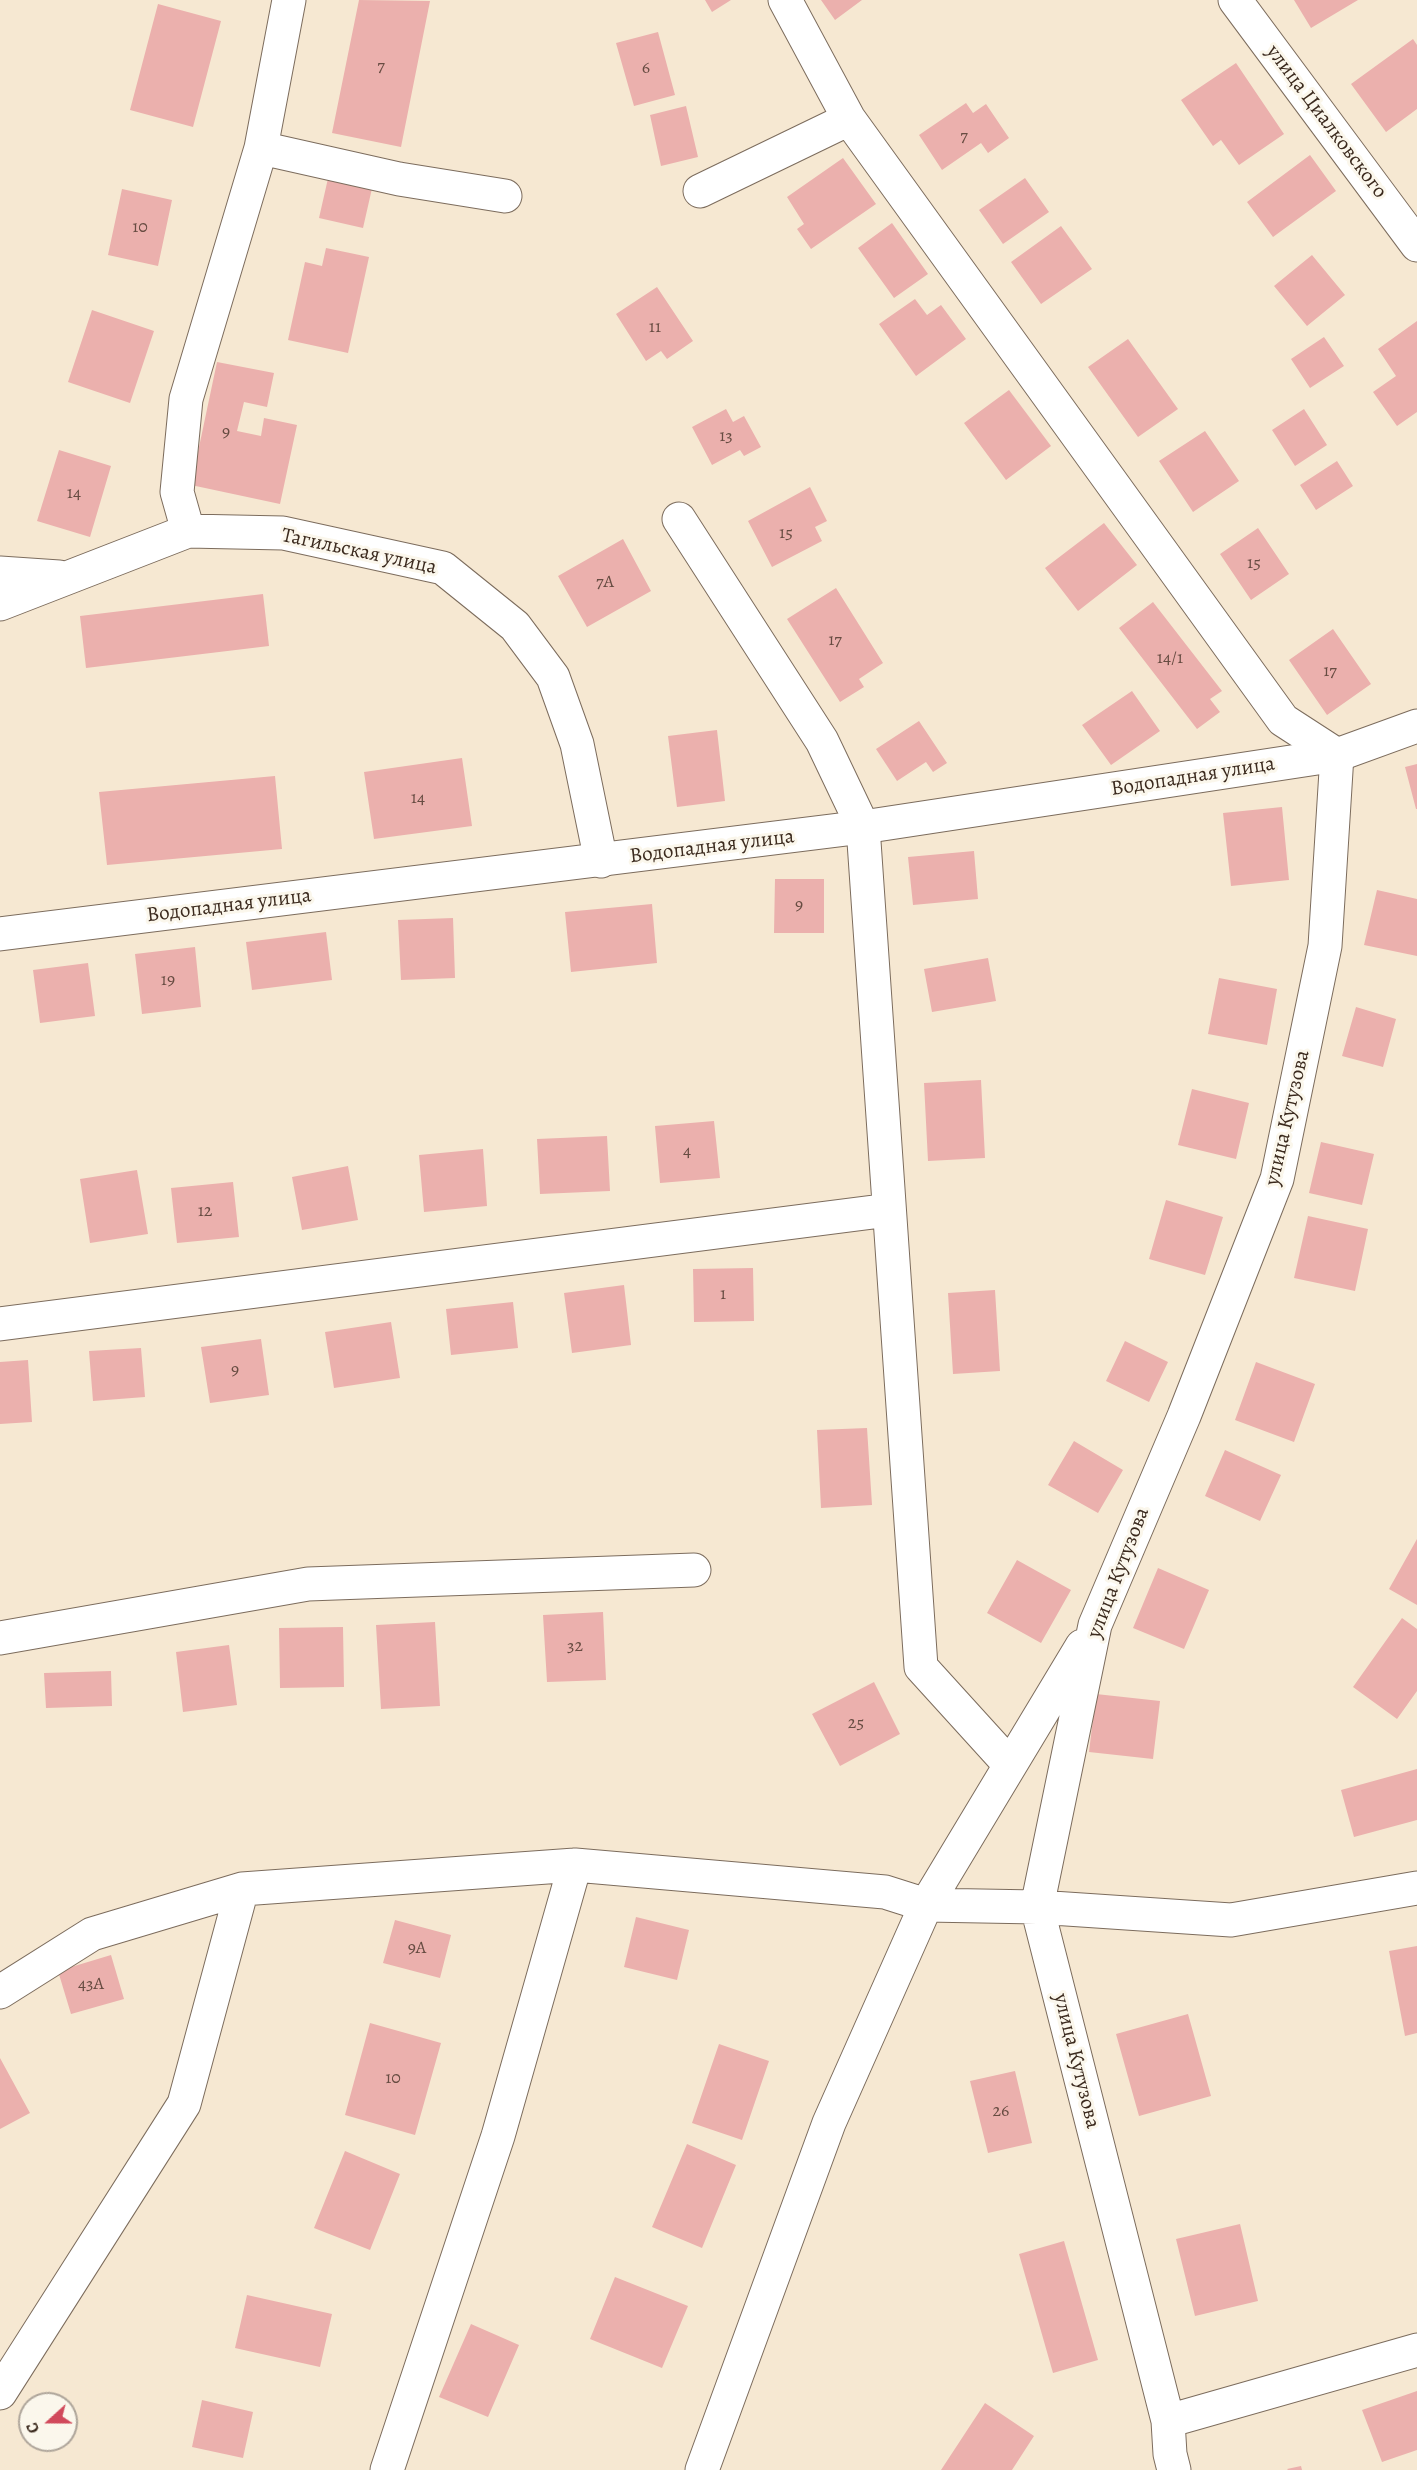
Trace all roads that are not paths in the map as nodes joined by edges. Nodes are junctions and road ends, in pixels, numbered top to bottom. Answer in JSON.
{"nodes":[{"id":1,"x":289,"y":0,"type":"edge"},
{"id":2,"x":785,"y":0,"type":"edge"},
{"id":3,"x":1235,"y":0,"type":"edge"},
{"id":4,"x":849,"y":119,"type":"junction"},
{"id":5,"x":261,"y":148,"type":"junction"},
{"id":6,"x":700,"y":191,"type":"dead end"},
{"id":7,"x":505,"y":195,"type":"dead end"},
{"id":8,"x":1417,"y":245,"type":"edge"},
{"id":9,"x":680,"y":519,"type":"dead end"},
{"id":10,"x":188,"y":531,"type":"junction"},
{"id":11,"x":0,"y":573,"type":"edge"},
{"id":12,"x":70,"y":578,"type":"junction"},
{"id":13,"x":0,"y":604,"type":"edge"},
{"id":14,"x":1417,"y":726,"type":"edge"},
{"id":15,"x":1336,"y":755,"type":"junction"},
{"id":16,"x":863,"y":827,"type":"junction"},
{"id":17,"x":602,"y":861,"type":"junction"},
{"id":18,"x":0,"y":934,"type":"edge"},
{"id":19,"x":889,"y":1210,"type":"junction"},
{"id":20,"x":0,"y":1324,"type":"edge"},
{"id":21,"x":694,"y":1570,"type":"dead end"},
{"id":22,"x":1095,"y":1625,"type":"junction"},
{"id":23,"x":0,"y":1638,"type":"edge"},
{"id":24,"x":1010,"y":1765,"type":"junction"},
{"id":25,"x":574,"y":1865,"type":"junction"},
{"id":26,"x":1417,"y":1888,"type":"edge"},
{"id":27,"x":242,"y":1889,"type":"junction"},
{"id":28,"x":926,"y":1905,"type":"junction"},
{"id":29,"x":1037,"y":1907,"type":"junction"},
{"id":30,"x":0,"y":1992,"type":"edge"},
{"id":31,"x":1417,"y":2350,"type":"edge"},
{"id":32,"x":0,"y":2393,"type":"edge"},
{"id":33,"x":1168,"y":2421,"type":"junction"},
{"id":34,"x":1166,"y":2465,"type":"edge"},
{"id":35,"x":387,"y":2470,"type":"edge"},
{"id":36,"x":702,"y":2470,"type":"edge"}],
"edges":[{"from":1,"to":5,"type":"street"},
{"from":2,"to":4,"type":"street"},
{"from":3,"to":8,"type":"street","name":"улица Циалковского"},
{"from":4,"to":6,"type":"street"},
{"from":4,"to":15,"type":"street"},
{"from":5,"to":7,"type":"street"},
{"from":5,"to":10,"type":"street"},
{"from":9,"to":16,"type":"street"},
{"from":10,"to":12,"type":"street"},
{"from":10,"to":17,"type":"street","name":"Тагильская улица"},
{"from":11,"to":12,"type":"street"},
{"from":12,"to":13,"type":"street"},
{"from":14,"to":15,"type":"street","name":"Водопадная улица"},
{"from":15,"to":16,"type":"street","name":"Водопадная улица"},
{"from":15,"to":22,"type":"street","name":"улица Кутузова"},
{"from":16,"to":17,"type":"street","name":"Водопадная улица"},
{"from":16,"to":19,"type":"street"},
{"from":17,"to":18,"type":"street","name":"Водопадная улица"},
{"from":19,"to":20,"type":"street"},
{"from":19,"to":24,"type":"street"},
{"from":21,"to":23,"type":"street"},
{"from":22,"to":24,"type":"street"},
{"from":22,"to":29,"type":"street","name":"улица Кутузова"},
{"from":24,"to":28,"type":"street"},
{"from":25,"to":27,"type":"street"},
{"from":25,"to":28,"type":"street"},
{"from":25,"to":35,"type":"street"},
{"from":26,"to":29,"type":"street"},
{"from":27,"to":30,"type":"street"},
{"from":27,"to":32,"type":"street"},
{"from":28,"to":29,"type":"street"},
{"from":28,"to":36,"type":"street"},
{"from":29,"to":33,"type":"street","name":"улица Кутузова"},
{"from":31,"to":33,"type":"street"},
{"from":33,"to":34,"type":"street","name":"улица Кутузова"}]}
